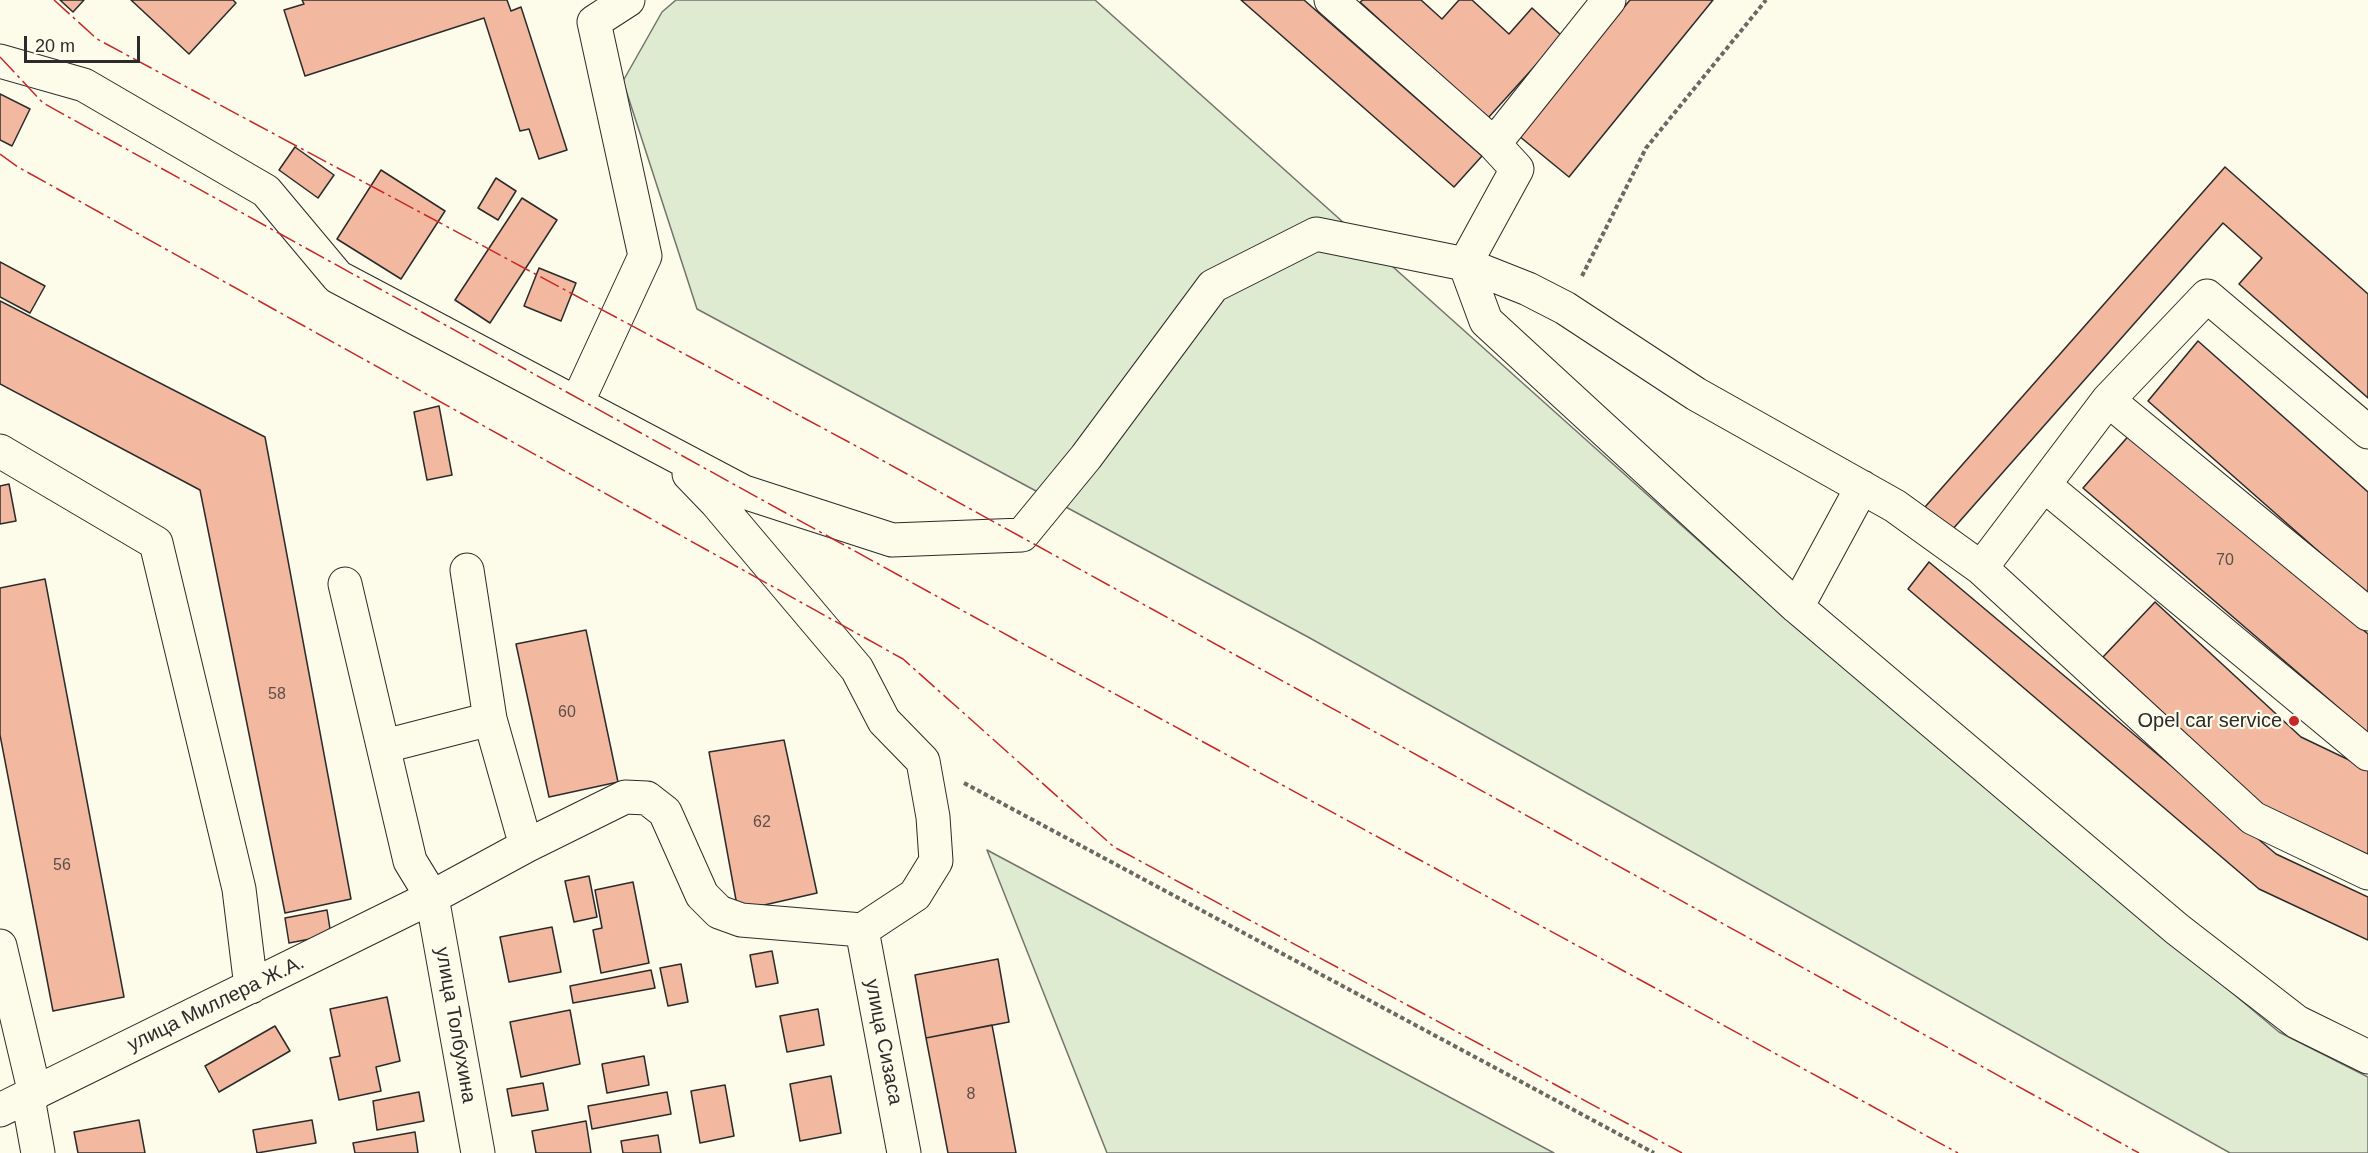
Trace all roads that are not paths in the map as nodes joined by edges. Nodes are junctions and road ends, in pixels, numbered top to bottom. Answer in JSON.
{"nodes":[{"id":1,"x":628,"y":0,"type":"edge"},
{"id":2,"x":1331,"y":0,"type":"edge"},
{"id":3,"x":1609,"y":0,"type":"edge"},
{"id":4,"x":588,"y":11,"type":"edge"},
{"id":5,"x":0,"y":61,"type":"edge"},
{"id":6,"x":1494,"y":144,"type":"junction"},
{"id":7,"x":1465,"y":264,"type":"junction"},
{"id":8,"x":2108,"y":400,"type":"junction"},
{"id":9,"x":577,"y":403,"type":"junction"},
{"id":10,"x":2368,"y":432,"type":"edge"},
{"id":11,"x":669,"y":453,"type":"junction"},
{"id":12,"x":7,"y":461,"type":"edge"},
{"id":13,"x":2044,"y":485,"type":"junction"},
{"id":14,"x":1862,"y":487,"type":"junction"},
{"id":15,"x":1981,"y":568,"type":"junction"},
{"id":16,"x":467,"y":570,"type":"dead end"},
{"id":17,"x":345,"y":584,"type":"dead end"},
{"id":18,"x":1797,"y":607,"type":"junction"},
{"id":19,"x":2368,"y":614,"type":"edge"},
{"id":20,"x":490,"y":719,"type":"junction"},
{"id":21,"x":385,"y":746,"type":"junction"},
{"id":22,"x":2368,"y":754,"type":"edge"},
{"id":23,"x":526,"y":846,"type":"junction"},
{"id":24,"x":2368,"y":873,"type":"edge"},
{"id":25,"x":432,"y":897,"type":"junction"},
{"id":26,"x":862,"y":930,"type":"junction"},
{"id":27,"x":0,"y":946,"type":"edge"},
{"id":28,"x":251,"y":987,"type":"junction"},
{"id":29,"x":2368,"y":1057,"type":"edge"},
{"id":30,"x":21,"y":1100,"type":"edge"},
{"id":31,"x":38,"y":1153,"type":"edge"},
{"id":32,"x":478,"y":1153,"type":"edge"},
{"id":33,"x":904,"y":1153,"type":"edge"}],
"edges":[{"from":1,"to":4,"type":"street"},
{"from":2,"to":6,"type":"street"},
{"from":3,"to":6,"type":"street"},
{"from":4,"to":9,"type":"street"},
{"from":5,"to":9,"type":"street"},
{"from":6,"to":7,"type":"street"},
{"from":7,"to":11,"type":"street"},
{"from":7,"to":14,"type":"street"},
{"from":7,"to":18,"type":"street"},
{"from":8,"to":10,"type":"street"},
{"from":8,"to":13,"type":"street"},
{"from":8,"to":19,"type":"street"},
{"from":9,"to":11,"type":"street"},
{"from":11,"to":26,"type":"street"},
{"from":12,"to":28,"type":"street"},
{"from":13,"to":15,"type":"street"},
{"from":13,"to":22,"type":"street"},
{"from":14,"to":15,"type":"street"},
{"from":14,"to":18,"type":"street"},
{"from":15,"to":24,"type":"street"},
{"from":16,"to":20,"type":"street"},
{"from":17,"to":21,"type":"street"},
{"from":18,"to":29,"type":"street"},
{"from":20,"to":21,"type":"street"},
{"from":20,"to":23,"type":"street"},
{"from":21,"to":25,"type":"street"},
{"from":23,"to":25,"type":"street","name":"улица Миллера Ж.А."},
{"from":23,"to":26,"type":"street","name":"улица Миллера Ж.А."},
{"from":25,"to":28,"type":"street","name":"улица Миллера Ж.А."},
{"from":25,"to":32,"type":"street","name":"улица Толбухина"},
{"from":26,"to":33,"type":"street","name":"улица Сизаса"},
{"from":27,"to":30,"type":"street"},
{"from":28,"to":30,"type":"street","name":"улица Миллера Ж.А."},
{"from":30,"to":31,"type":"street"}]}
